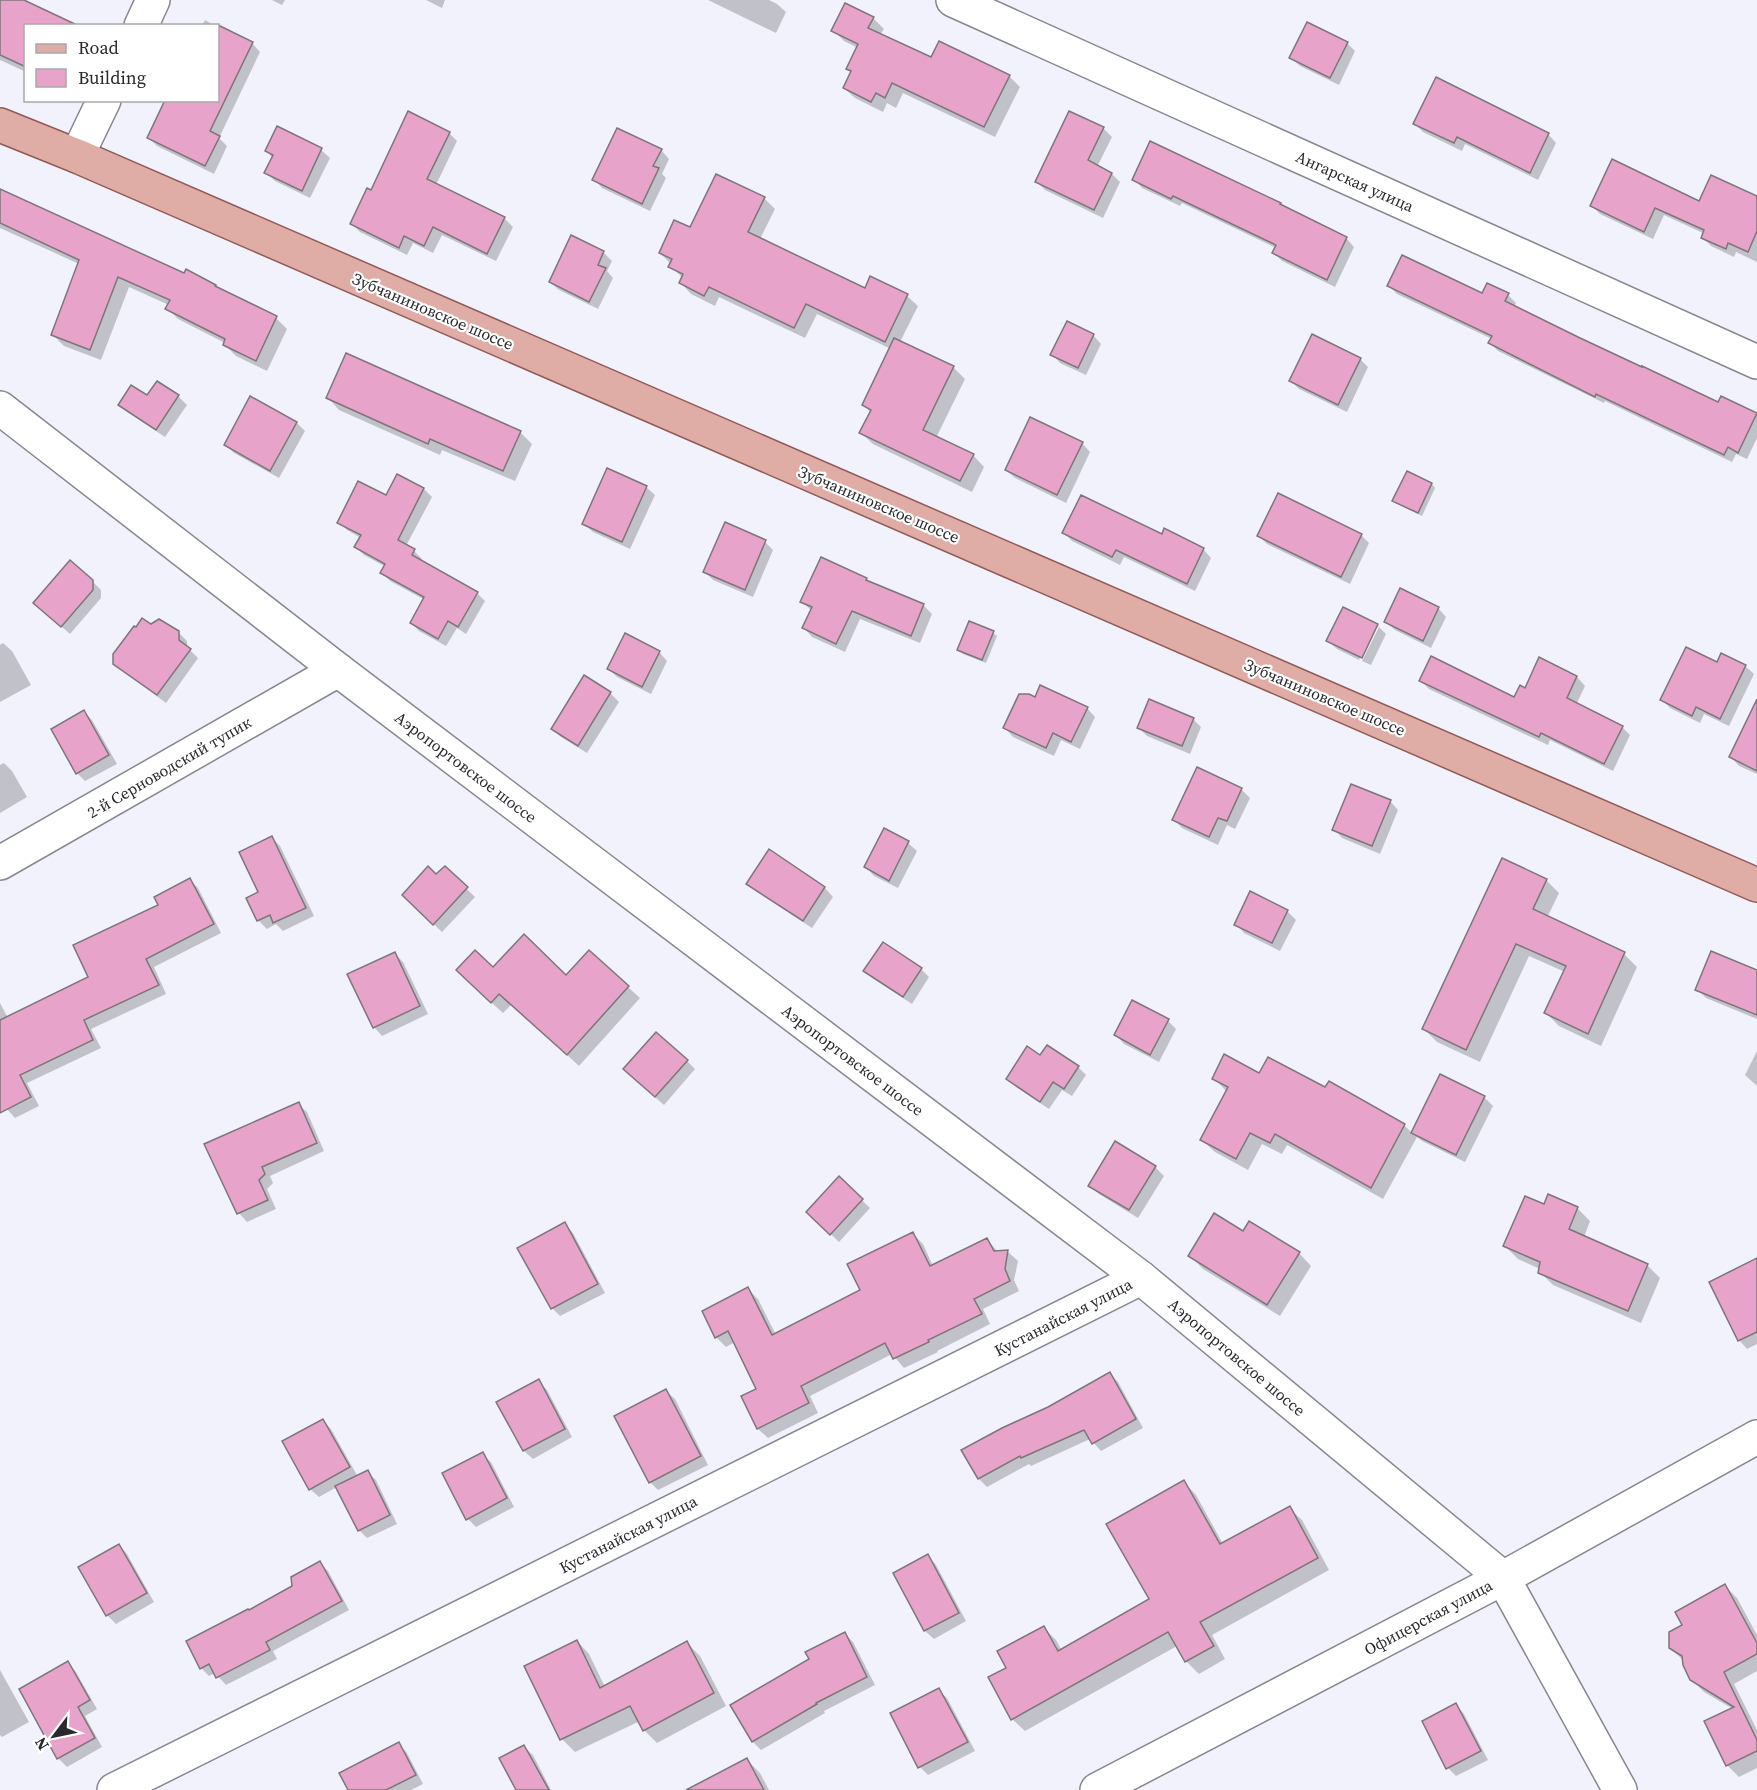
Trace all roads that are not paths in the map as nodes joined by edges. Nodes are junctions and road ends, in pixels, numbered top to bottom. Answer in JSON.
{"nodes":[{"id":1,"x":153,"y":0,"type":"edge"},
{"id":2,"x":953,"y":0,"type":"edge"},
{"id":3,"x":142,"y":24,"type":"edge"},
{"id":4,"x":103,"y":102,"type":"edge"},
{"id":5,"x":0,"y":125,"type":"edge"},
{"id":6,"x":77,"y":156,"type":"junction"},
{"id":7,"x":1757,"y":362,"type":"edge"},
{"id":8,"x":0,"y":408,"type":"edge"},
{"id":9,"x":338,"y":670,"type":"junction"},
{"id":10,"x":0,"y":863,"type":"edge"},
{"id":11,"x":1757,"y":885,"type":"edge"},
{"id":12,"x":1141,"y":1278,"type":"junction"},
{"id":13,"x":1757,"y":1437,"type":"edge"},
{"id":14,"x":1503,"y":1578,"type":"junction"},
{"id":15,"x":114,"y":1790,"type":"edge"},
{"id":16,"x":1097,"y":1790,"type":"edge"},
{"id":17,"x":1620,"y":1790,"type":"edge"}],
"edges":[{"from":1,"to":3,"type":"street"},
{"from":2,"to":7,"type":"street","name":"Ангарская улица"},
{"from":4,"to":6,"type":"street"},
{"from":5,"to":6,"type":"main road","name":"Зубчаниновское шоссе"},
{"from":6,"to":11,"type":"main road","name":"Зубчаниновское шоссе"},
{"from":8,"to":9,"type":"street","name":"Аэропортовское шоссе"},
{"from":9,"to":10,"type":"street","name":"2-й Серноводский тупик"},
{"from":9,"to":12,"type":"street","name":"Аэропортовское шоссе"},
{"from":12,"to":14,"type":"street","name":"Аэропортовское шоссе"},
{"from":12,"to":15,"type":"street","name":"Кустанайская улица"},
{"from":13,"to":14,"type":"street","name":"Офицерская улица"},
{"from":14,"to":16,"type":"street","name":"Офицерская улица"},
{"from":14,"to":17,"type":"street","name":"Аэропортовское шоссе"}]}
